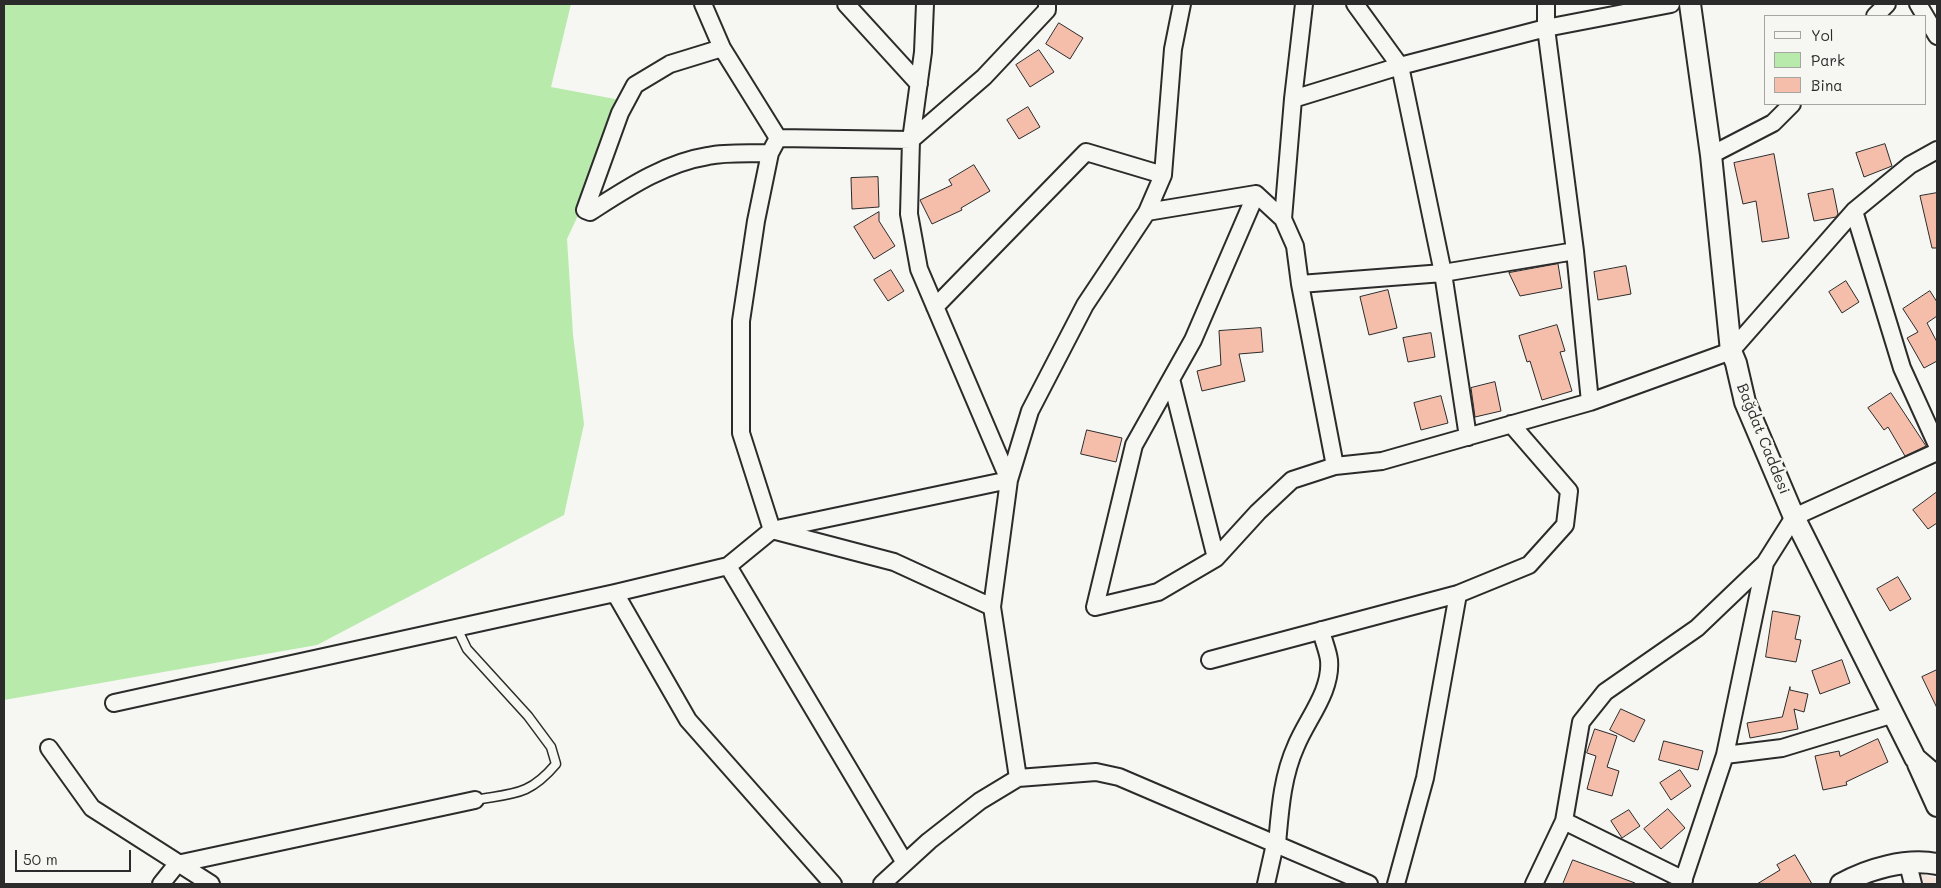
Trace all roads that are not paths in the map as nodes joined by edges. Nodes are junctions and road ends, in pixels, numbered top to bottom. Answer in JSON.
{"nodes":[{"id":1,"x":703,"y":4,"type":"edge"},
{"id":2,"x":846,"y":4,"type":"edge"},
{"id":3,"x":925,"y":4,"type":"edge"},
{"id":4,"x":1047,"y":4,"type":"edge"},
{"id":5,"x":1182,"y":4,"type":"edge"},
{"id":6,"x":1304,"y":4,"type":"edge"},
{"id":7,"x":1355,"y":4,"type":"edge"},
{"id":8,"x":1546,"y":4,"type":"edge"},
{"id":9,"x":1671,"y":4,"type":"edge"},
{"id":10,"x":1690,"y":4,"type":"edge"},
{"id":11,"x":1887,"y":4,"type":"edge"},
{"id":12,"x":1918,"y":4,"type":"edge"},
{"id":13,"x":1876,"y":15,"type":"edge"},
{"id":14,"x":1925,"y":15,"type":"edge"},
{"id":15,"x":1926,"y":17,"type":"edge"},
{"id":16,"x":1546,"y":28,"type":"junction"},
{"id":17,"x":1937,"y":36,"type":"edge"},
{"id":18,"x":722,"y":48,"type":"junction"},
{"id":19,"x":1400,"y":66,"type":"junction"},
{"id":20,"x":919,"y":84,"type":"junction"},
{"id":21,"x":1293,"y":99,"type":"junction"},
{"id":22,"x":1791,"y":105,"type":"edge"},
{"id":23,"x":778,"y":138,"type":"junction"},
{"id":24,"x":912,"y":140,"type":"junction"},
{"id":25,"x":1937,"y":150,"type":"edge"},
{"id":26,"x":770,"y":153,"type":"junction"},
{"id":27,"x":1710,"y":155,"type":"junction"},
{"id":28,"x":1163,"y":175,"type":"junction"},
{"id":29,"x":1256,"y":194,"type":"junction"},
{"id":30,"x":1854,"y":211,"type":"junction"},
{"id":31,"x":1148,"y":212,"type":"junction"},
{"id":32,"x":1283,"y":219,"type":"junction"},
{"id":33,"x":1575,"y":251,"type":"junction"},
{"id":34,"x":1443,"y":273,"type":"junction"},
{"id":35,"x":1300,"y":284,"type":"junction"},
{"id":36,"x":934,"y":307,"type":"junction"},
{"id":37,"x":1731,"y":351,"type":"junction"},
{"id":38,"x":1171,"y":379,"type":"junction"},
{"id":39,"x":1590,"y":402,"type":"junction"},
{"id":40,"x":1511,"y":424,"type":"junction"},
{"id":41,"x":1468,"y":437,"type":"junction"},
{"id":42,"x":1937,"y":445,"type":"edge"},
{"id":43,"x":1937,"y":452,"type":"edge"},
{"id":44,"x":1335,"y":466,"type":"junction"},
{"id":45,"x":1009,"y":480,"type":"junction"},
{"id":46,"x":1794,"y":517,"type":"junction"},
{"id":47,"x":772,"y":530,"type":"junction"},
{"id":48,"x":1216,"y":558,"type":"junction"},
{"id":49,"x":1766,"y":563,"type":"junction"},
{"id":50,"x":728,"y":566,"type":"junction"},
{"id":51,"x":615,"y":594,"type":"junction"},
{"id":52,"x":1458,"y":594,"type":"junction"},
{"id":53,"x":992,"y":607,"type":"junction"},
{"id":54,"x":457,"y":628,"type":"junction"},
{"id":55,"x":1321,"y":630,"type":"junction"},
{"id":56,"x":1210,"y":660,"type":"dead end"},
{"id":57,"x":114,"y":703,"type":"dead end"},
{"id":58,"x":1894,"y":714,"type":"junction"},
{"id":59,"x":49,"y":748,"type":"dead end"},
{"id":60,"x":1724,"y":755,"type":"junction"},
{"id":61,"x":1915,"y":758,"type":"junction"},
{"id":62,"x":1937,"y":777,"type":"edge"},
{"id":63,"x":1018,"y":778,"type":"junction"},
{"id":64,"x":475,"y":800,"type":"joint"},
{"id":65,"x":1937,"y":806,"type":"edge"},
{"id":66,"x":1564,"y":821,"type":"junction"},
{"id":67,"x":1276,"y":844,"type":"junction"},
{"id":68,"x":905,"y":863,"type":"junction"},
{"id":69,"x":177,"y":864,"type":"junction"},
{"id":70,"x":1908,"y":864,"type":"junction"},
{"id":71,"x":1937,"y":864,"type":"edge"},
{"id":72,"x":1683,"y":882,"type":"edge"},
{"id":73,"x":161,"y":884,"type":"edge"},
{"id":74,"x":211,"y":884,"type":"edge"},
{"id":75,"x":833,"y":884,"type":"edge"},
{"id":76,"x":882,"y":884,"type":"edge"},
{"id":77,"x":1266,"y":884,"type":"edge"},
{"id":78,"x":1368,"y":884,"type":"edge"},
{"id":79,"x":1396,"y":884,"type":"edge"},
{"id":80,"x":1534,"y":884,"type":"edge"},
{"id":81,"x":1842,"y":884,"type":"edge"},
{"id":82,"x":1913,"y":884,"type":"edge"}],
"edges":[{"from":1,"to":18,"type":"street"},
{"from":2,"to":20,"type":"street"},
{"from":3,"to":20,"type":"street"},
{"from":4,"to":24,"type":"street"},
{"from":5,"to":28,"type":"street"},
{"from":6,"to":21,"type":"street"},
{"from":7,"to":19,"type":"street"},
{"from":8,"to":16,"type":"street"},
{"from":9,"to":16,"type":"street"},
{"from":10,"to":27,"type":"street","name":"Bağdat Caddesi"},
{"from":11,"to":13,"type":"street"},
{"from":12,"to":14,"type":"street"},
{"from":15,"to":17,"type":"street"},
{"from":16,"to":19,"type":"street"},
{"from":16,"to":33,"type":"street"},
{"from":18,"to":23,"type":"street"},
{"from":18,"to":26,"type":"street"},
{"from":19,"to":21,"type":"street"},
{"from":19,"to":34,"type":"street"},
{"from":20,"to":24,"type":"street"},
{"from":21,"to":32,"type":"street"},
{"from":22,"to":27,"type":"street"},
{"from":23,"to":24,"type":"street"},
{"from":23,"to":26,"type":"street"},
{"from":24,"to":36,"type":"street"},
{"from":25,"to":30,"type":"street"},
{"from":26,"to":47,"type":"street"},
{"from":27,"to":37,"type":"street","name":"Bağdat Caddesi"},
{"from":28,"to":31,"type":"street"},
{"from":28,"to":36,"type":"street"},
{"from":29,"to":31,"type":"street"},
{"from":29,"to":32,"type":"street"},
{"from":29,"to":38,"type":"street"},
{"from":30,"to":37,"type":"street"},
{"from":30,"to":42,"type":"street"},
{"from":31,"to":45,"type":"street"},
{"from":32,"to":35,"type":"street"},
{"from":33,"to":34,"type":"street"},
{"from":33,"to":39,"type":"street"},
{"from":34,"to":35,"type":"street"},
{"from":34,"to":41,"type":"street"},
{"from":35,"to":44,"type":"street"},
{"from":36,"to":45,"type":"street"},
{"from":37,"to":39,"type":"street"},
{"from":37,"to":46,"type":"street","name":"Bağdat Caddesi"},
{"from":38,"to":48,"type":"street"},
{"from":38,"to":48,"type":"street"},
{"from":39,"to":40,"type":"street"},
{"from":40,"to":41,"type":"street"},
{"from":40,"to":52,"type":"street"},
{"from":41,"to":44,"type":"street"},
{"from":43,"to":46,"type":"street"},
{"from":44,"to":48,"type":"street"},
{"from":45,"to":47,"type":"street"},
{"from":45,"to":53,"type":"street"},
{"from":46,"to":49,"type":"street"},
{"from":46,"to":58,"type":"street","name":"Bağdat Caddesi"},
{"from":47,"to":50,"type":"street"},
{"from":47,"to":53,"type":"street"},
{"from":49,"to":60,"type":"street"},
{"from":49,"to":66,"type":"street"},
{"from":50,"to":51,"type":"street"},
{"from":50,"to":68,"type":"street"},
{"from":51,"to":54,"type":"street"},
{"from":51,"to":75,"type":"street"},
{"from":52,"to":55,"type":"street"},
{"from":52,"to":79,"type":"street"},
{"from":53,"to":63,"type":"street"},
{"from":54,"to":57,"type":"street"},
{"from":54,"to":64,"type":"lane"},
{"from":55,"to":56,"type":"street"},
{"from":55,"to":67,"type":"street"},
{"from":58,"to":60,"type":"street"},
{"from":58,"to":61,"type":"street","name":"Bağdat Caddesi"},
{"from":59,"to":69,"type":"street"},
{"from":60,"to":72,"type":"street"},
{"from":61,"to":62,"type":"street","name":"Bağdat Caddesi"},
{"from":61,"to":65,"type":"street"},
{"from":63,"to":67,"type":"street"},
{"from":63,"to":68,"type":"street"},
{"from":64,"to":69,"type":"street"},
{"from":66,"to":72,"type":"street"},
{"from":66,"to":80,"type":"street"},
{"from":67,"to":77,"type":"street"},
{"from":67,"to":78,"type":"street"},
{"from":68,"to":76,"type":"street"},
{"from":69,"to":73,"type":"street"},
{"from":69,"to":74,"type":"street"},
{"from":70,"to":71,"type":"street"},
{"from":70,"to":81,"type":"street"},
{"from":70,"to":82,"type":"street"}]}
